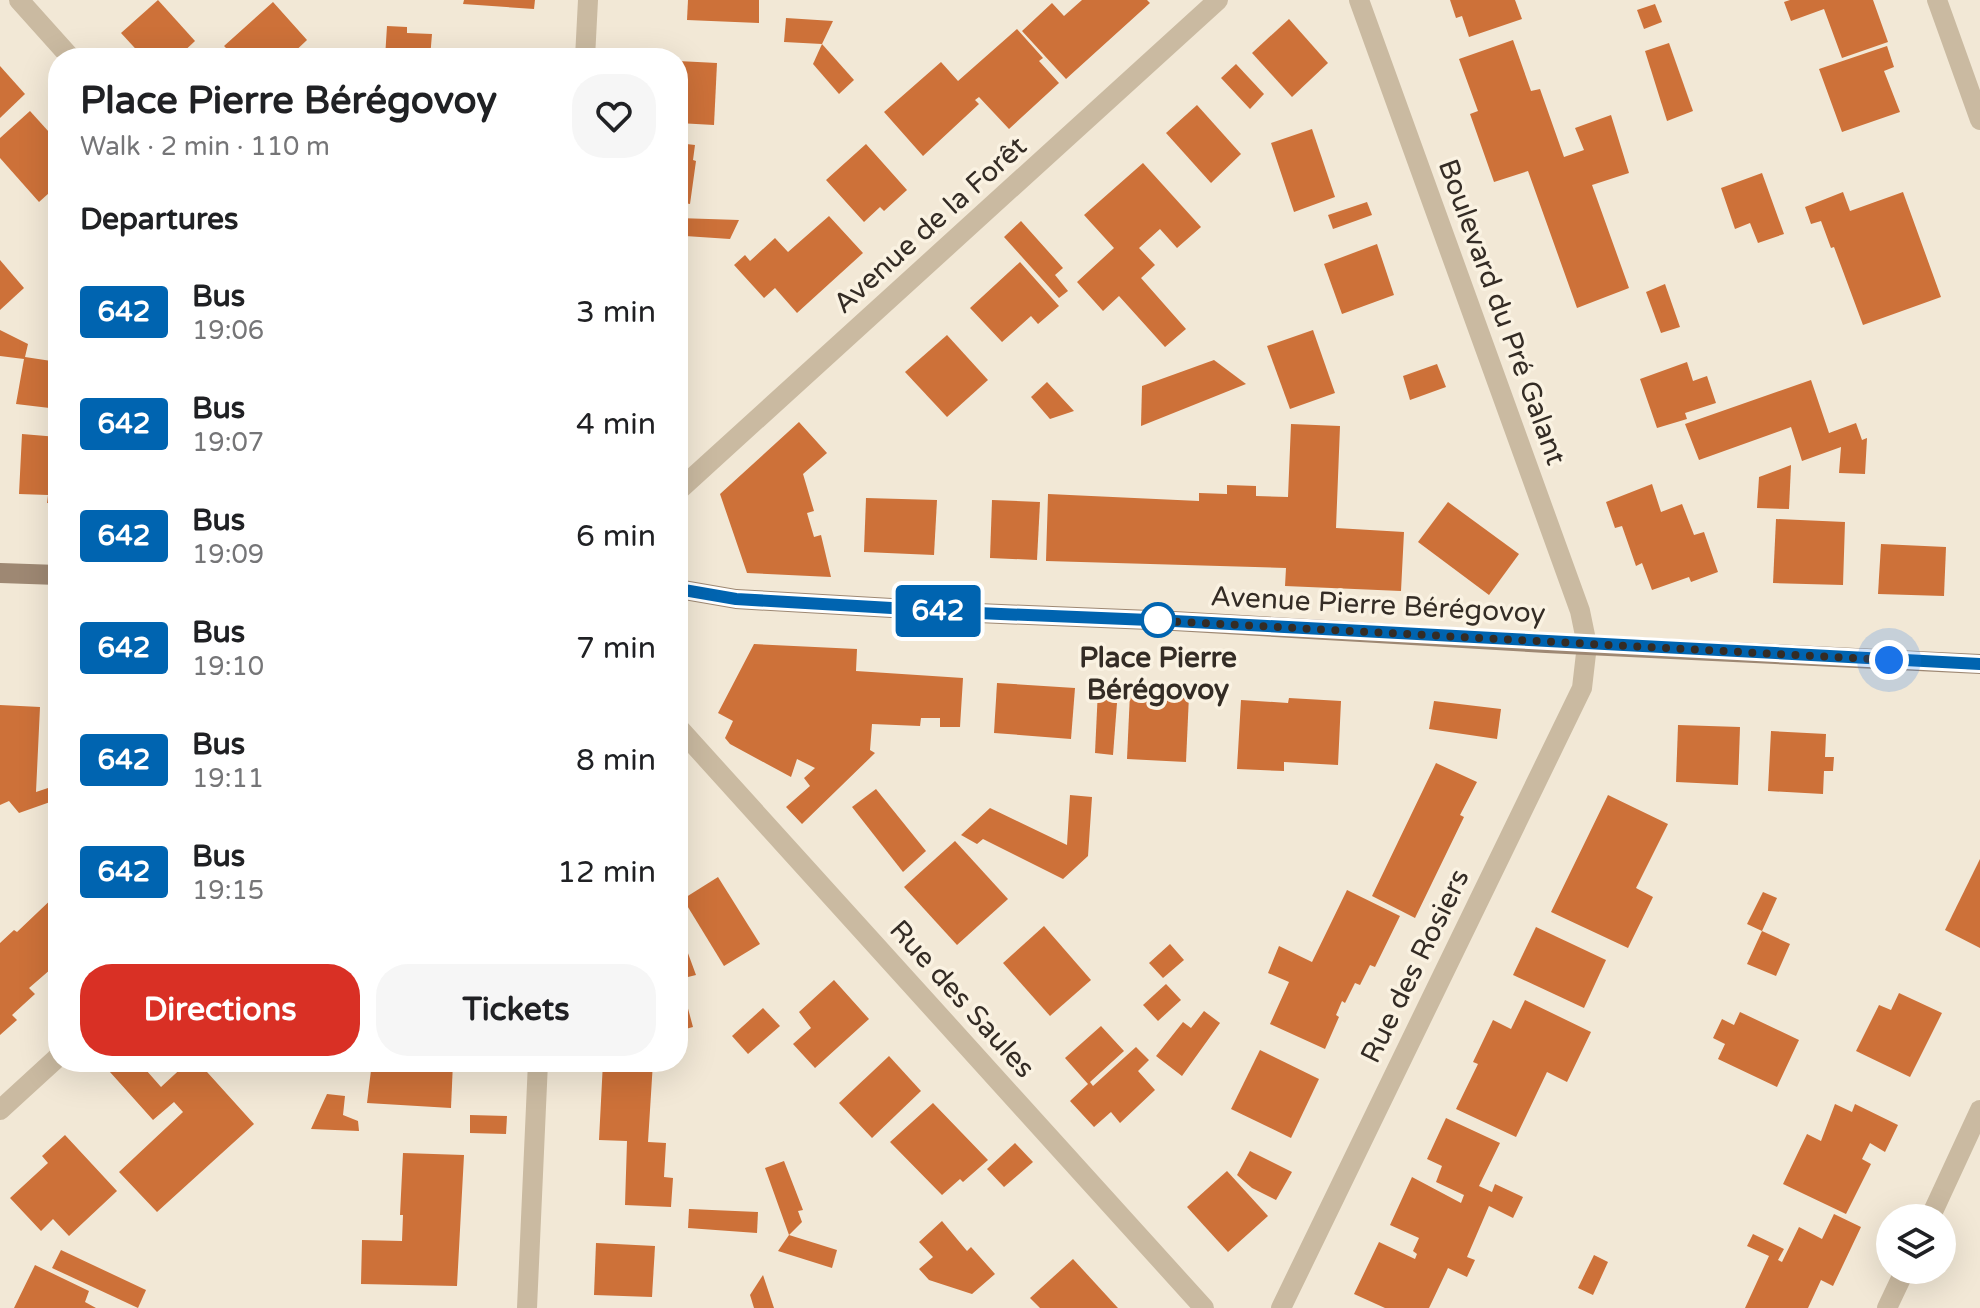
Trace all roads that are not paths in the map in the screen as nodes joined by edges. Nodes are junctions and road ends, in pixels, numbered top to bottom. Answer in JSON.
{"nodes":[{"id":1,"x":19,"y":0,"type":"edge"},
{"id":2,"x":588,"y":0,"type":"edge"},
{"id":3,"x":1218,"y":0,"type":"edge"},
{"id":4,"x":1359,"y":0,"type":"edge"},
{"id":5,"x":1937,"y":0,"type":"edge"},
{"id":6,"x":62,"y":48,"type":"edge"},
{"id":7,"x":586,"y":48,"type":"edge"},
{"id":8,"x":1980,"y":120,"type":"edge"},
{"id":9,"x":688,"y":482,"type":"edge"},
{"id":10,"x":0,"y":573,"type":"edge"},
{"id":11,"x":48,"y":575,"type":"edge"},
{"id":12,"x":688,"y":591,"type":"edge"},
{"id":13,"x":1587,"y":645,"type":"junction"},
{"id":14,"x":1980,"y":664,"type":"edge"},
{"id":15,"x":688,"y":738,"type":"edge"},
{"id":16,"x":48,"y":1066,"type":"edge"},
{"id":17,"x":538,"y":1072,"type":"edge"},
{"id":18,"x":0,"y":1110,"type":"edge"},
{"id":19,"x":1980,"y":1110,"type":"edge"},
{"id":20,"x":1936,"y":1204,"type":"edge"},
{"id":21,"x":1898,"y":1284,"type":"edge"},
{"id":22,"x":527,"y":1308,"type":"edge"},
{"id":23,"x":1204,"y":1308,"type":"edge"},
{"id":24,"x":1281,"y":1308,"type":"edge"},
{"id":25,"x":1887,"y":1308,"type":"edge"}],
"edges":[{"from":1,"to":6,"type":"street"},
{"from":2,"to":7,"type":"street"},
{"from":3,"to":9,"type":"street","name":"Avenue de la Forêt"},
{"from":4,"to":13,"type":"street","name":"Boulevard du Pré Galant"},
{"from":5,"to":8,"type":"street"},
{"from":10,"to":11,"type":"street"},
{"from":12,"to":13,"type":"street","name":"Avenue Pierre Bérégovoy"},
{"from":13,"to":14,"type":"street","name":"Avenue Pierre Bérégovoy"},
{"from":13,"to":24,"type":"street","name":"Rue des Rosiers"},
{"from":15,"to":23,"type":"street","name":"Rue des Saules"},
{"from":16,"to":18,"type":"street"},
{"from":17,"to":22,"type":"street"},
{"from":19,"to":20,"type":"street"},
{"from":21,"to":25,"type":"street"}]}
